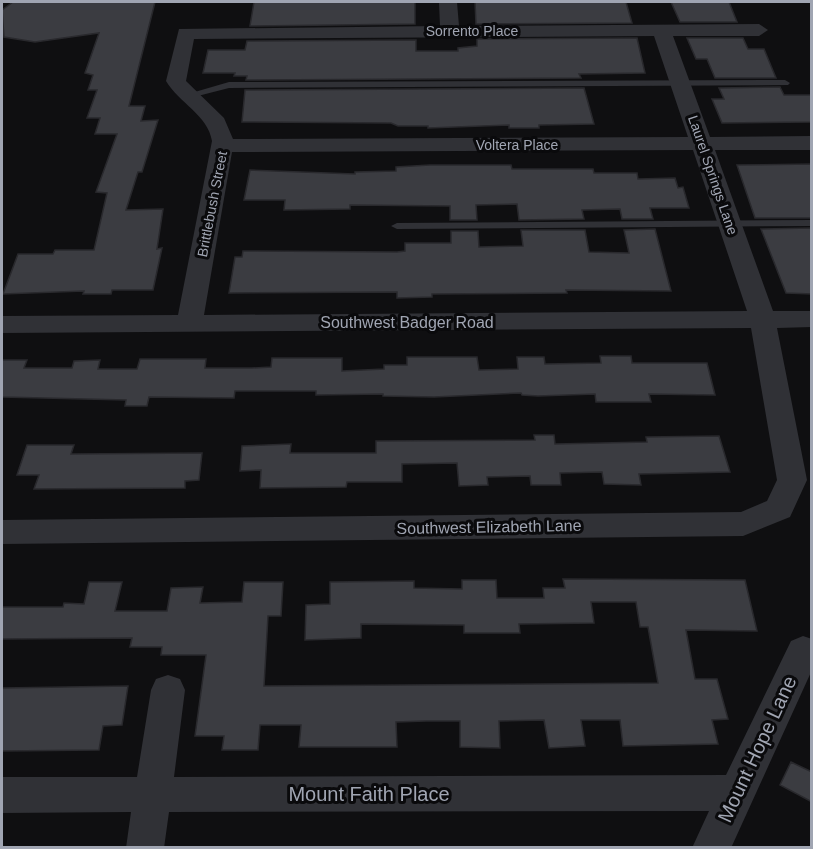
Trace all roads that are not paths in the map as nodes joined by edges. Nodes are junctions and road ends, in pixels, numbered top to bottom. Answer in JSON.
{"nodes":[{"id":1,"x":448,"y":2,"type":"edge"},
{"id":2,"x":759,"y":30,"type":"dead end"},
{"id":3,"x":450,"y":31,"type":"junction"},
{"id":4,"x":662,"y":31,"type":"junction"},
{"id":5,"x":681,"y":83,"type":"junction"},
{"id":6,"x":785,"y":83,"type":"dead end"},
{"id":7,"x":186,"y":96,"type":"junction"},
{"id":8,"x":812,"y":143,"type":"edge"},
{"id":9,"x":702,"y":144,"type":"junction"},
{"id":10,"x":223,"y":146,"type":"junction"},
{"id":11,"x":730,"y":224,"type":"junction"},
{"id":12,"x":812,"y":224,"type":"edge"},
{"id":13,"x":397,"y":226,"type":"dead end"},
{"id":14,"x":812,"y":319,"type":"edge"},
{"id":15,"x":763,"y":320,"type":"junction"},
{"id":16,"x":189,"y":324,"type":"junction"},
{"id":17,"x":2,"y":325,"type":"edge"},
{"id":18,"x":2,"y":532,"type":"edge"},
{"id":19,"x":803,"y":651,"type":"dead end"},
{"id":20,"x":168,"y":690,"type":"dead end"},
{"id":21,"x":737,"y":793,"type":"junction"},
{"id":22,"x":153,"y":794,"type":"junction"},
{"id":23,"x":2,"y":795,"type":"edge"},
{"id":24,"x":145,"y":848,"type":"edge"},
{"id":25,"x":711,"y":848,"type":"edge"}],
"edges":[{"from":1,"to":3,"type":"street"},
{"from":2,"to":4,"type":"street","name":"Sorrento Place"},
{"from":3,"to":4,"type":"street","name":"Sorrento Place"},
{"from":3,"to":7,"type":"street","name":"Sorrento Place"},
{"from":4,"to":5,"type":"street","name":"Laurel Springs Lane"},
{"from":5,"to":6,"type":"lane"},
{"from":5,"to":7,"type":"lane"},
{"from":5,"to":9,"type":"street","name":"Laurel Springs Lane"},
{"from":7,"to":10,"type":"street","name":"Brittlebush Street"},
{"from":8,"to":9,"type":"street","name":"Voltera Place"},
{"from":9,"to":10,"type":"street","name":"Voltera Place"},
{"from":9,"to":11,"type":"street","name":"Laurel Springs Lane"},
{"from":10,"to":16,"type":"street","name":"Brittlebush Street"},
{"from":11,"to":12,"type":"lane"},
{"from":11,"to":13,"type":"lane"},
{"from":11,"to":15,"type":"street","name":"Laurel Springs Lane"},
{"from":14,"to":15,"type":"street","name":"Southwest Badger Road"},
{"from":15,"to":16,"type":"street","name":"Southwest Badger Road"},
{"from":15,"to":18,"type":"street","name":"Southwest Elizabeth Lane"},
{"from":16,"to":17,"type":"street","name":"Southwest Badger Road"},
{"from":19,"to":21,"type":"street","name":"Mount Hope Lane"},
{"from":20,"to":22,"type":"street"},
{"from":21,"to":22,"type":"street","name":"Mount Faith Place"},
{"from":21,"to":25,"type":"street","name":"Mount Hope Lane"},
{"from":22,"to":23,"type":"street","name":"Mount Faith Place"},
{"from":22,"to":24,"type":"street"}]}
